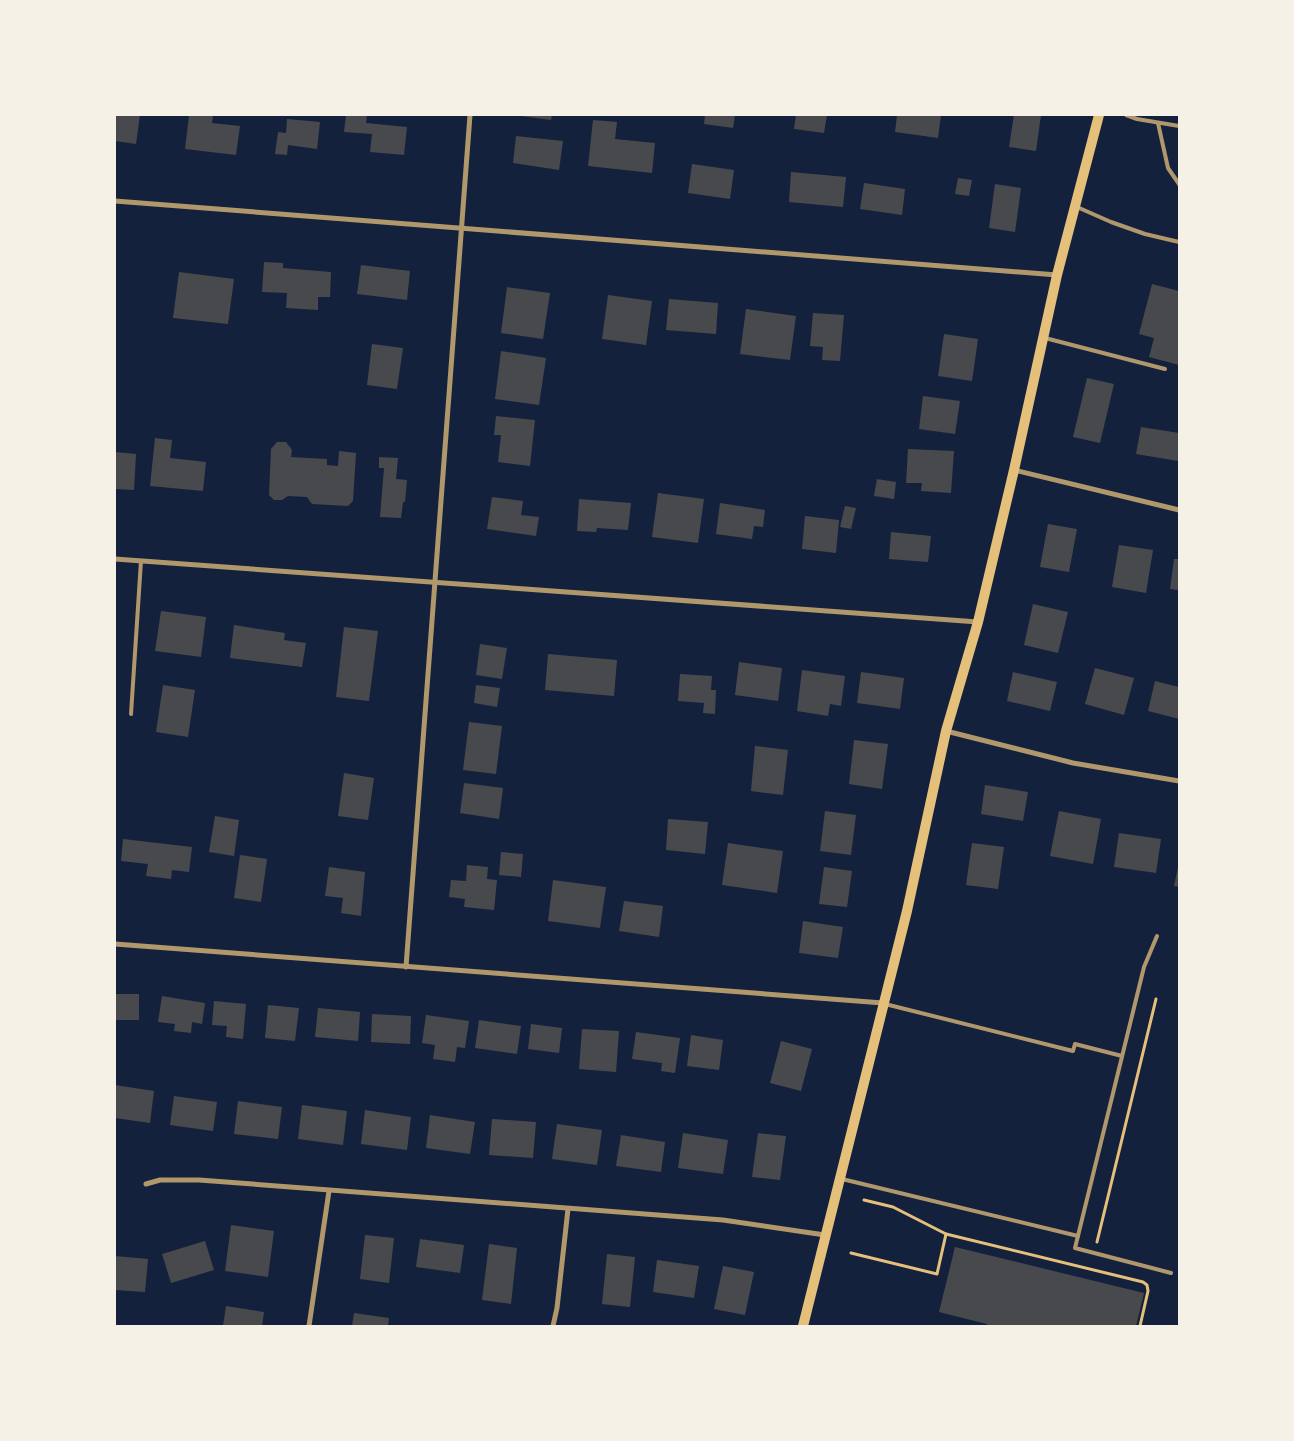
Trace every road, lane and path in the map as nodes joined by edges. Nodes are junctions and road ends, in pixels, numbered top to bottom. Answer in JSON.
{"nodes":[{"id":1,"x":470,"y":115,"type":"edge"},
{"id":2,"x":1099,"y":115,"type":"edge"},
{"id":3,"x":1126,"y":115,"type":"edge"},
{"id":4,"x":1158,"y":123,"type":"junction"},
{"id":5,"x":1179,"y":126,"type":"edge"},
{"id":6,"x":1179,"y":184,"type":"edge"},
{"id":7,"x":115,"y":201,"type":"edge"},
{"id":8,"x":1075,"y":206,"type":"junction"},
{"id":9,"x":462,"y":228,"type":"junction"},
{"id":10,"x":1179,"y":242,"type":"edge"},
{"id":11,"x":1057,"y":275,"type":"junction"},
{"id":12,"x":1043,"y":337,"type":"junction"},
{"id":13,"x":1165,"y":369,"type":"dead end"},
{"id":14,"x":1014,"y":470,"type":"junction"},
{"id":15,"x":1179,"y":510,"type":"edge"},
{"id":16,"x":115,"y":559,"type":"edge"},
{"id":17,"x":141,"y":561,"type":"junction"},
{"id":18,"x":436,"y":582,"type":"junction"},
{"id":19,"x":978,"y":622,"type":"junction"},
{"id":20,"x":130,"y":714,"type":"dead end"},
{"id":21,"x":946,"y":732,"type":"junction"},
{"id":22,"x":1179,"y":781,"type":"edge"},
{"id":23,"x":1157,"y":936,"type":"dead end"},
{"id":24,"x":115,"y":944,"type":"edge"},
{"id":25,"x":406,"y":967,"type":"junction"},
{"id":26,"x":1156,"y":999,"type":"dead end"},
{"id":27,"x":883,"y":1003,"type":"junction"},
{"id":28,"x":1122,"y":1056,"type":"junction"},
{"id":29,"x":839,"y":1179,"type":"junction"},
{"id":30,"x":146,"y":1184,"type":"dead end"},
{"id":31,"x":329,"y":1191,"type":"junction"},
{"id":32,"x":864,"y":1200,"type":"dead end"},
{"id":33,"x":568,"y":1209,"type":"junction"},
{"id":34,"x":946,"y":1234,"type":"junction"},
{"id":35,"x":825,"y":1235,"type":"junction"},
{"id":36,"x":1078,"y":1236,"type":"junction"},
{"id":37,"x":1097,"y":1242,"type":"dead end"},
{"id":38,"x":851,"y":1253,"type":"dead end"},
{"id":39,"x":1171,"y":1273,"type":"dead end"},
{"id":40,"x":309,"y":1326,"type":"edge"},
{"id":41,"x":553,"y":1326,"type":"edge"},
{"id":42,"x":803,"y":1326,"type":"edge"},
{"id":43,"x":1140,"y":1326,"type":"edge"}],
"edges":[{"from":1,"to":9,"type":"street"},
{"from":2,"to":8,"type":"main road"},
{"from":3,"to":4,"type":"lane"},
{"from":4,"to":5,"type":"lane"},
{"from":4,"to":6,"type":"lane"},
{"from":7,"to":9,"type":"street"},
{"from":8,"to":10,"type":"lane"},
{"from":8,"to":11,"type":"main road"},
{"from":9,"to":11,"type":"street"},
{"from":9,"to":18,"type":"street"},
{"from":11,"to":12,"type":"main road"},
{"from":12,"to":13,"type":"lane"},
{"from":12,"to":14,"type":"main road"},
{"from":14,"to":15,"type":"street"},
{"from":14,"to":19,"type":"main road"},
{"from":16,"to":17,"type":"street"},
{"from":17,"to":18,"type":"street"},
{"from":17,"to":20,"type":"lane"},
{"from":18,"to":19,"type":"street"},
{"from":18,"to":25,"type":"street"},
{"from":19,"to":21,"type":"main road"},
{"from":21,"to":22,"type":"street"},
{"from":21,"to":27,"type":"main road"},
{"from":23,"to":28,"type":"lane"},
{"from":24,"to":25,"type":"street"},
{"from":25,"to":27,"type":"street"},
{"from":26,"to":37,"type":"path"},
{"from":27,"to":28,"type":"lane"},
{"from":27,"to":29,"type":"main road"},
{"from":28,"to":36,"type":"lane"},
{"from":29,"to":35,"type":"main road"},
{"from":29,"to":36,"type":"lane"},
{"from":30,"to":31,"type":"street"},
{"from":31,"to":33,"type":"street"},
{"from":31,"to":40,"type":"street"},
{"from":32,"to":34,"type":"path"},
{"from":33,"to":35,"type":"street"},
{"from":33,"to":41,"type":"street"},
{"from":34,"to":38,"type":"path"},
{"from":34,"to":43,"type":"path"},
{"from":35,"to":42,"type":"main road"},
{"from":36,"to":39,"type":"lane"}]}
